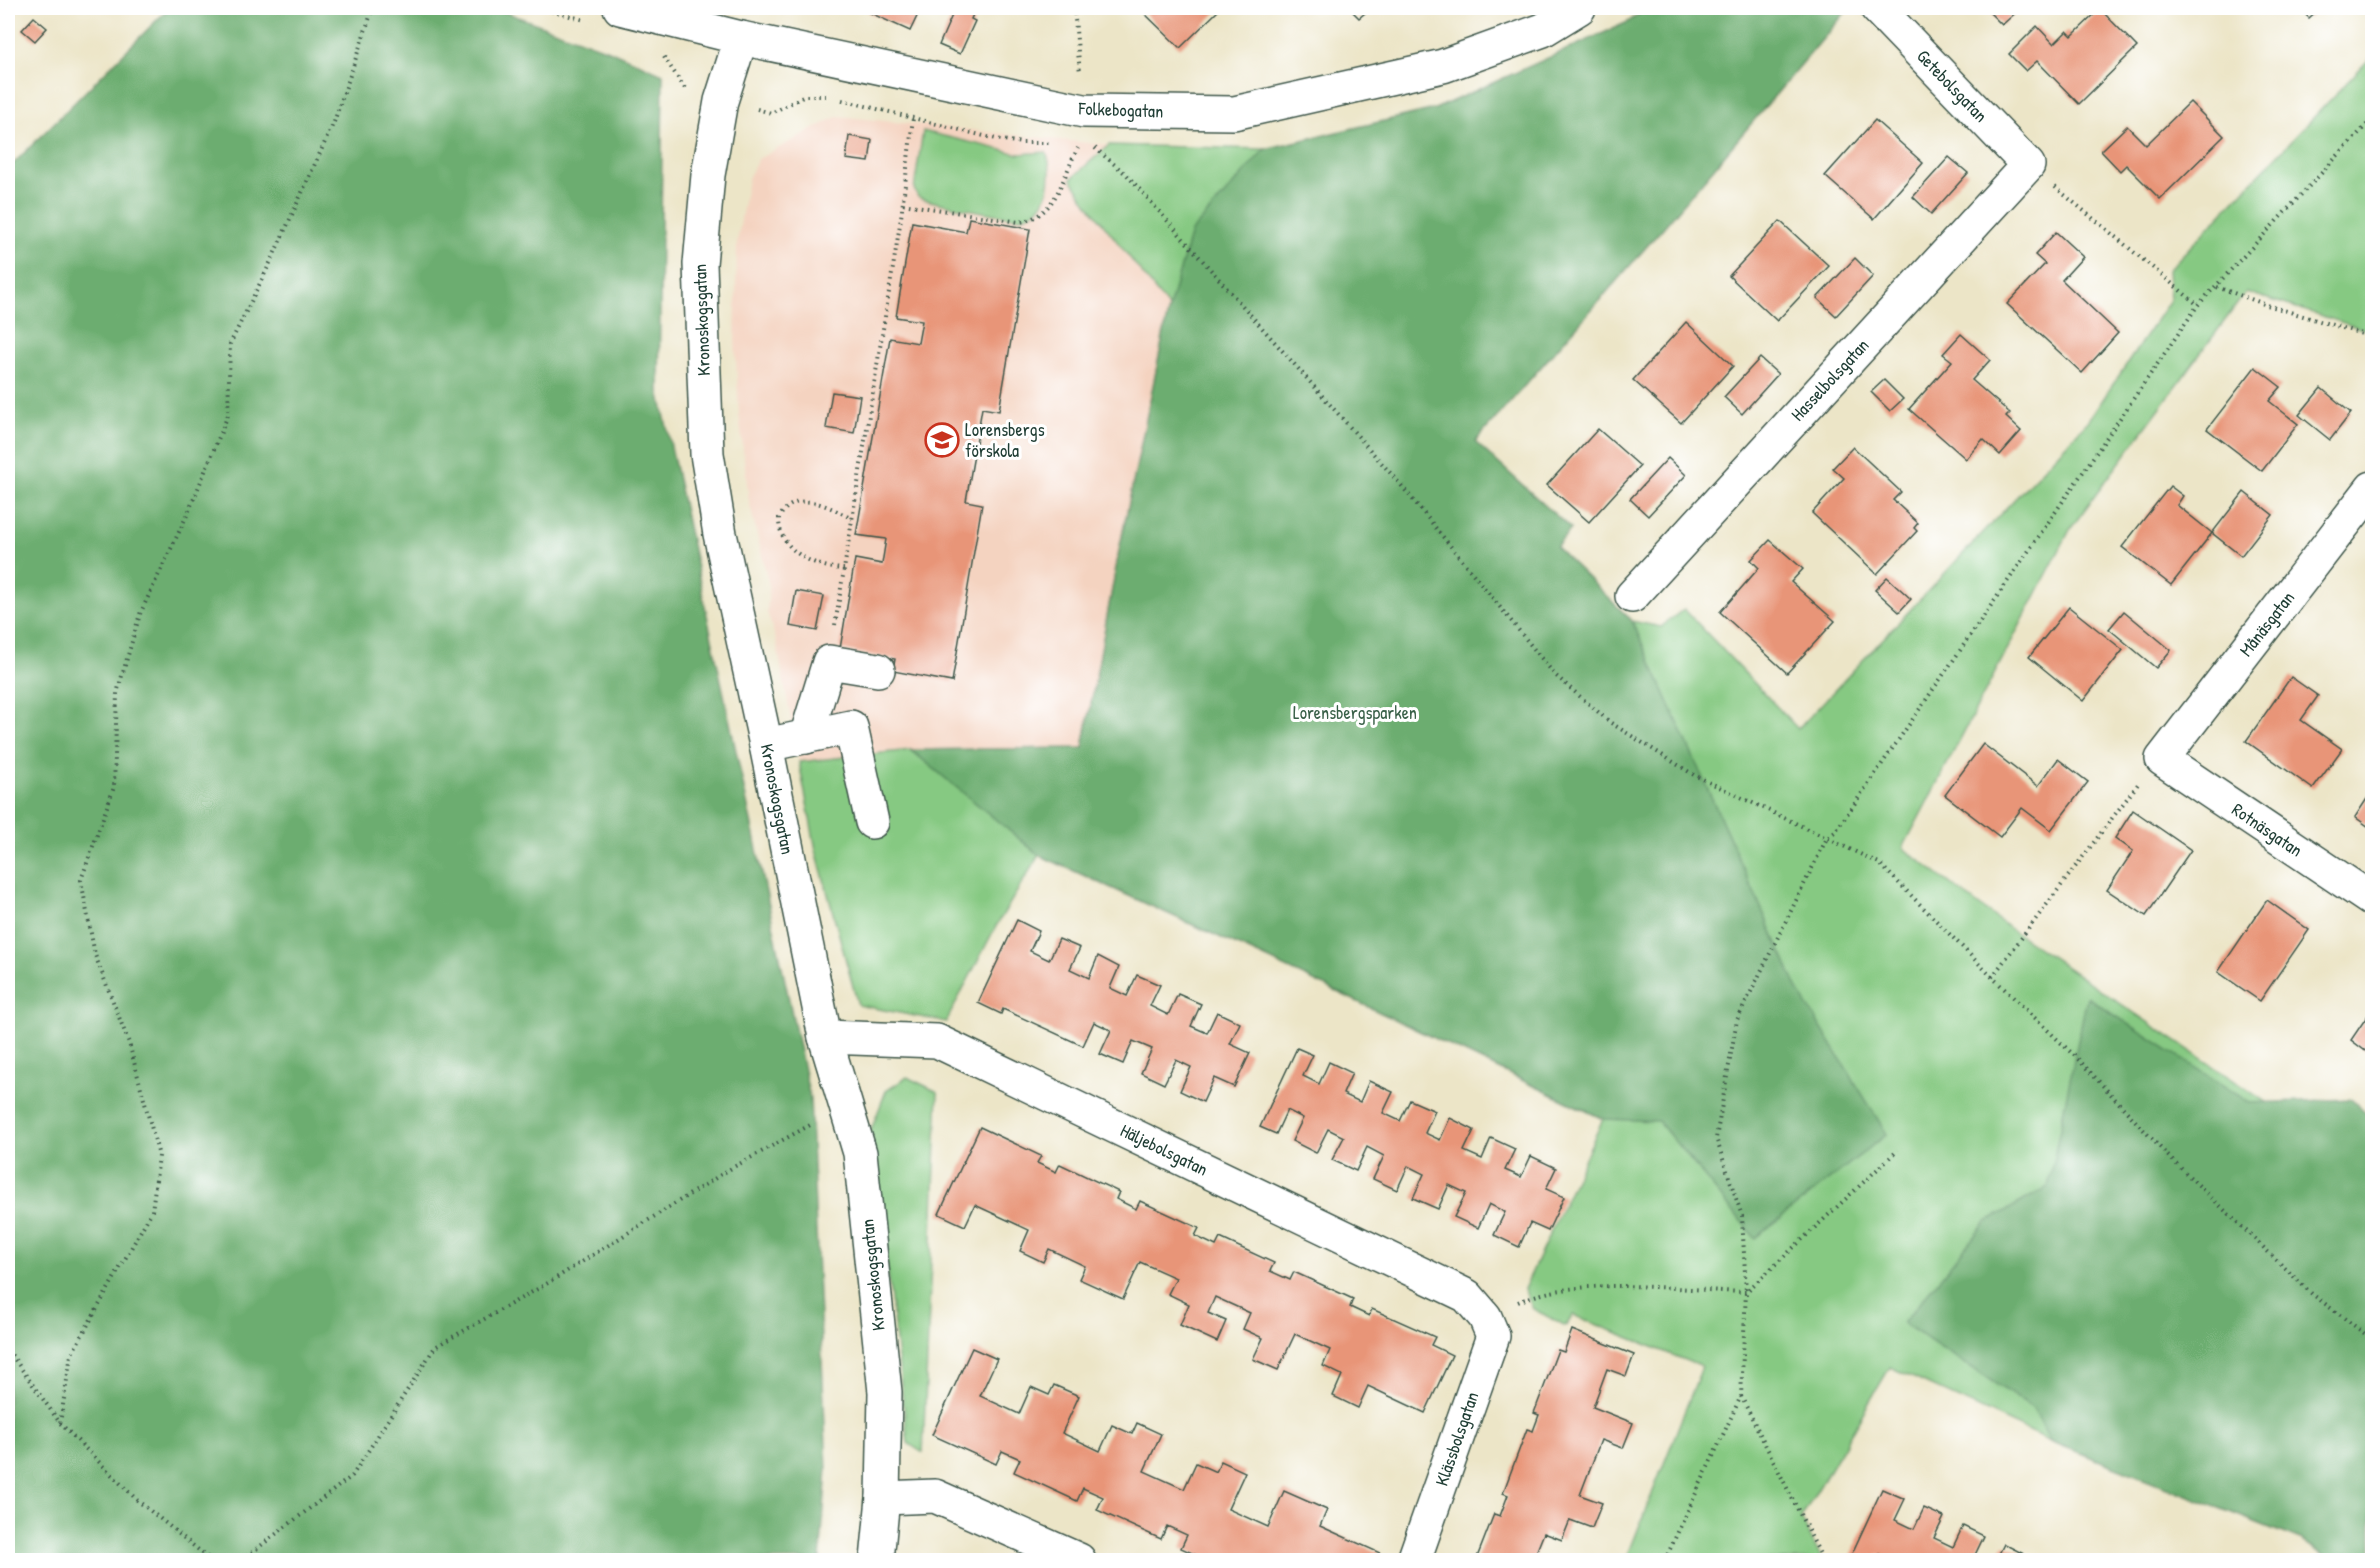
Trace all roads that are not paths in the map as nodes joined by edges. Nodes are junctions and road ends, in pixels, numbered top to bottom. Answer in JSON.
{"nodes":[{"id":1,"x":620,"y":8,"type":"edge"},
{"id":2,"x":1579,"y":8,"type":"edge"},
{"id":3,"x":1877,"y":8,"type":"edge"},
{"id":4,"x":741,"y":38,"type":"junction"},
{"id":5,"x":2028,"y":165,"type":"joint"},
{"id":6,"x":2373,"y":488,"type":"edge"},
{"id":7,"x":1632,"y":596,"type":"dead end"},
{"id":8,"x":878,"y":670,"type":"dead end"},
{"id":9,"x":806,"y":737,"type":"junction"},
{"id":10,"x":766,"y":745,"type":"junction"},
{"id":11,"x":2162,"y":759,"type":"joint"},
{"id":12,"x":872,"y":822,"type":"dead end"},
{"id":13,"x":2373,"y":900,"type":"edge"},
{"id":14,"x":825,"y":1037,"type":"junction"},
{"id":15,"x":1485,"y":1317,"type":"joint"},
{"id":16,"x":882,"y":1498,"type":"junction"},
{"id":17,"x":877,"y":1560,"type":"edge"},
{"id":18,"x":1079,"y":1560,"type":"edge"},
{"id":19,"x":1414,"y":1560,"type":"edge"}],
"edges":[{"from":1,"to":4,"type":"street","name":"Folkebogatan"},
{"from":2,"to":4,"type":"street","name":"Folkebogatan"},
{"from":3,"to":5,"type":"street","name":"Getebolsgatan"},
{"from":4,"to":10,"type":"street","name":"Kronoskogsgatan"},
{"from":5,"to":7,"type":"street","name":"Hasselbolsgatan"},
{"from":6,"to":11,"type":"street","name":"Månäsgatan"},
{"from":8,"to":9,"type":"street"},
{"from":9,"to":10,"type":"street"},
{"from":9,"to":12,"type":"street"},
{"from":10,"to":14,"type":"street","name":"Kronoskogsgatan"},
{"from":11,"to":13,"type":"street","name":"Rotnäsgatan"},
{"from":14,"to":15,"type":"street","name":"Häljebolsgatan"},
{"from":14,"to":16,"type":"street","name":"Kronoskogsgatan"},
{"from":15,"to":19,"type":"street","name":"Klässbolsgatan"},
{"from":16,"to":17,"type":"street","name":"Kronoskogsgatan"},
{"from":16,"to":18,"type":"street"}]}
